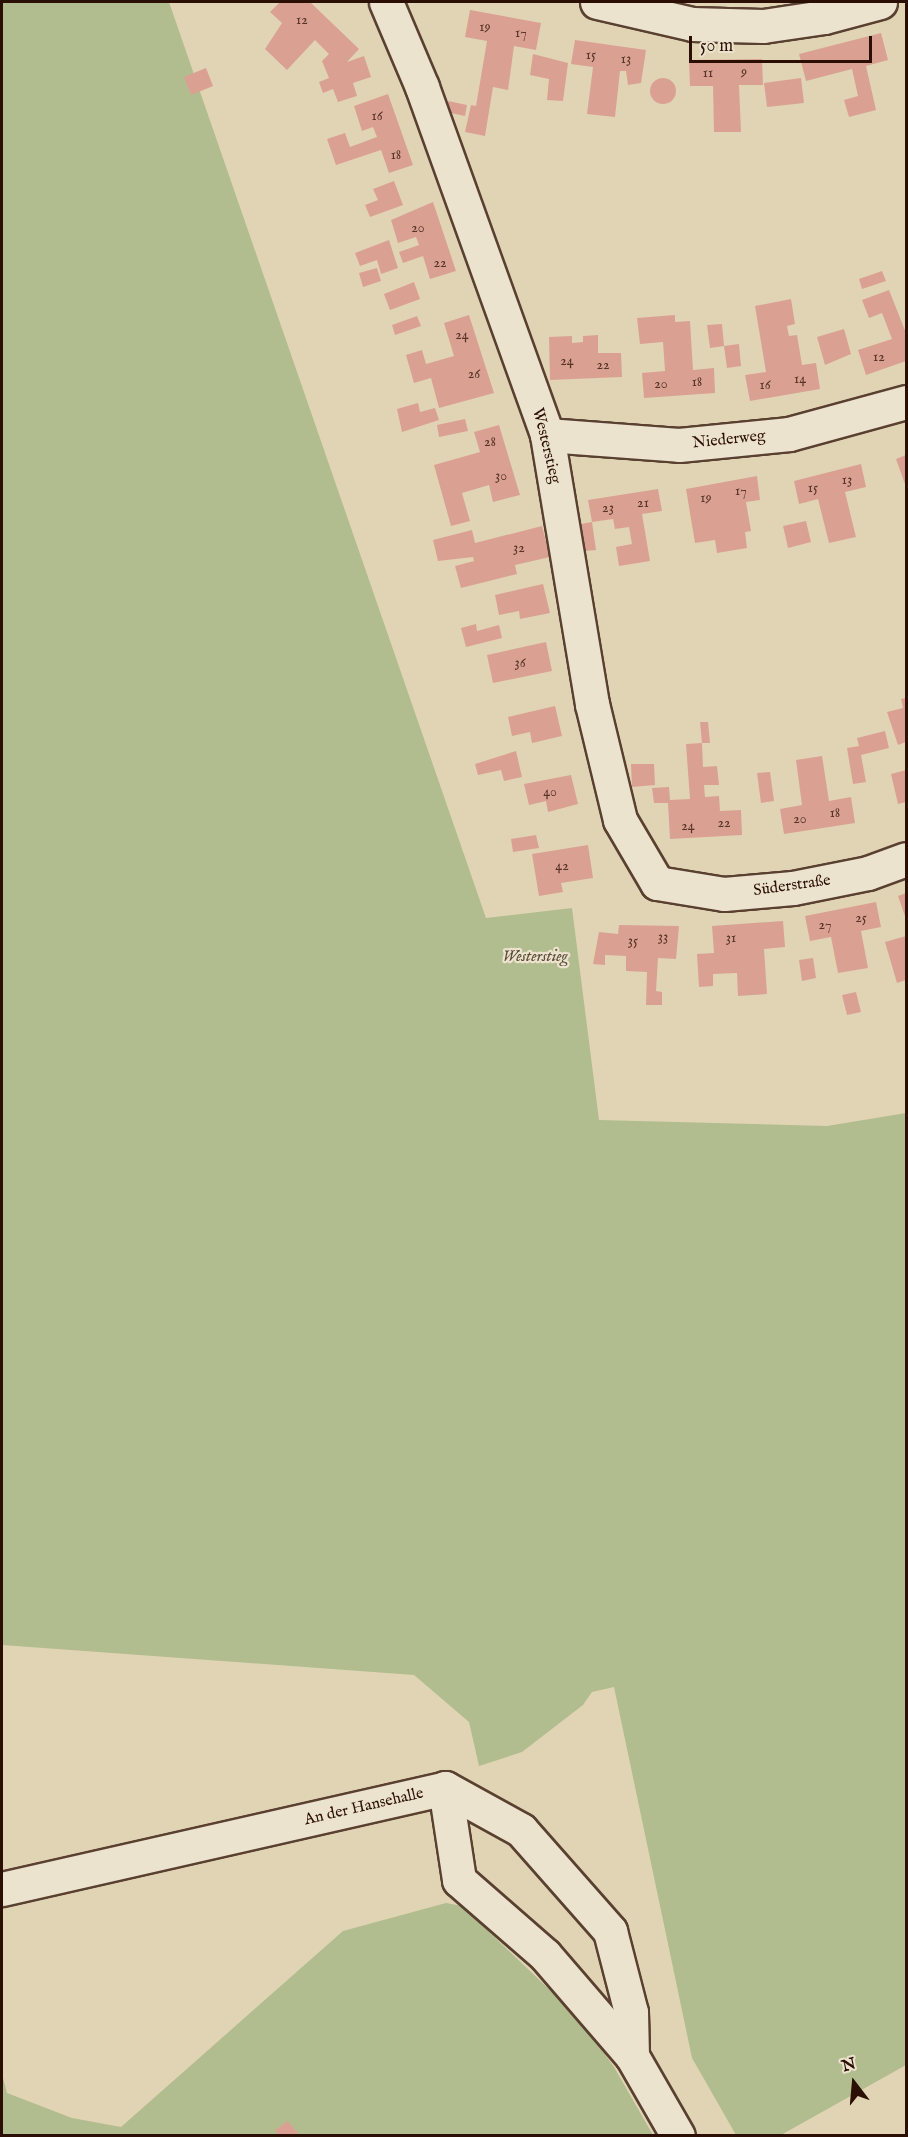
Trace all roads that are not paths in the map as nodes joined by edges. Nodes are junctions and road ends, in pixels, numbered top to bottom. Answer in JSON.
{"nodes":[{"id":1,"x":386,"y":2,"type":"edge"},
{"id":2,"x":597,"y":2,"type":"edge"},
{"id":3,"x":880,"y":2,"type":"edge"},
{"id":4,"x":906,"y":402,"type":"edge"},
{"id":5,"x":547,"y":435,"type":"junction"},
{"id":6,"x":906,"y":859,"type":"edge"},
{"id":7,"x":674,"y":889,"type":"joint"},
{"id":8,"x":445,"y":1788,"type":"junction"},
{"id":9,"x":2,"y":1889,"type":"edge"},
{"id":10,"x":632,"y":2056,"type":"junction"},
{"id":11,"x":678,"y":2136,"type":"edge"}],
"edges":[{"from":1,"to":5,"type":"street","name":"Westerstieg"},
{"from":2,"to":3,"type":"street"},
{"from":4,"to":5,"type":"street","name":"Niederweg"},
{"from":5,"to":7,"type":"street","name":"Westerstieg"},
{"from":6,"to":7,"type":"street","name":"Süderstraße"},
{"from":8,"to":9,"type":"street","name":"An der Hansehalle"},
{"from":8,"to":10,"type":"street","name":"An der Hansehalle"},
{"from":8,"to":10,"type":"street"},
{"from":10,"to":11,"type":"street","name":"An der Hansehalle"}]}
